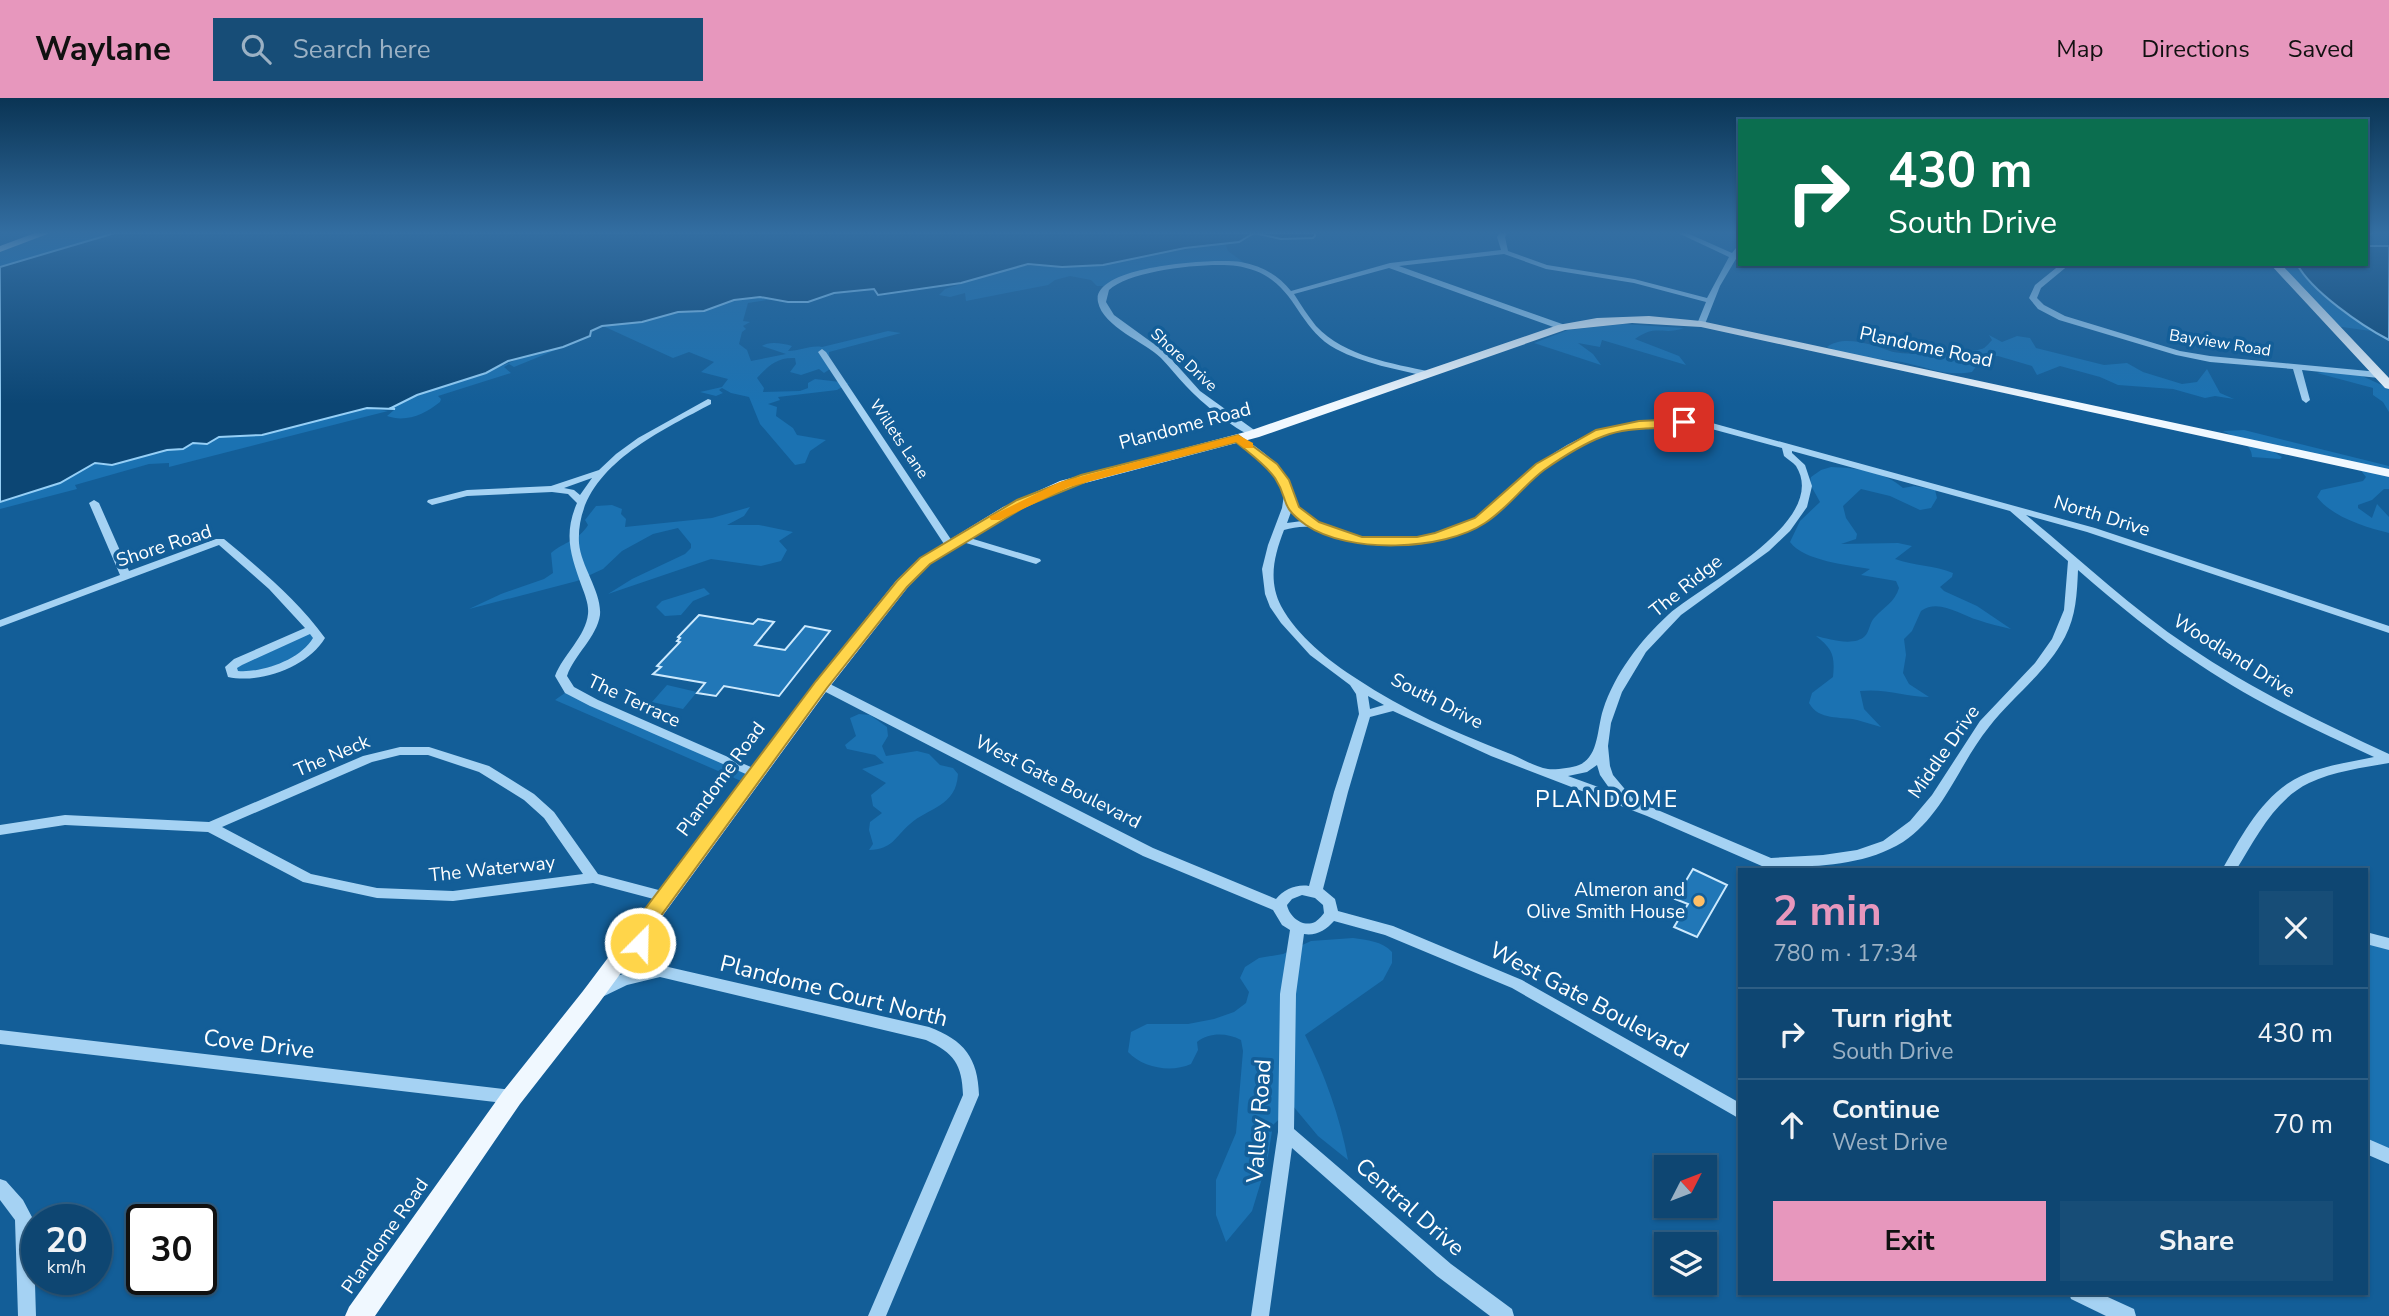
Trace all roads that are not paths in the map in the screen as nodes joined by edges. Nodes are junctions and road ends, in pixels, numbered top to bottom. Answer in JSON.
{"nodes":[{"id":1,"x":1107,"y":290,"type":"edge"},
{"id":2,"x":1287,"y":290,"type":"edge"},
{"id":3,"x":1302,"y":290,"type":"edge"},
{"id":4,"x":1459,"y":290,"type":"edge"},
{"id":5,"x":1668,"y":290,"type":"edge"},
{"id":6,"x":1716,"y":290,"type":"edge"},
{"id":7,"x":2037,"y":290,"type":"edge"},
{"id":8,"x":2299,"y":290,"type":"edge"},
{"id":9,"x":1291,"y":293,"type":"junction"},
{"id":10,"x":1710,"y":301,"type":"junction"},
{"id":11,"x":1700,"y":324,"type":"junction"},
{"id":12,"x":1562,"y":327,"type":"junction"},
{"id":13,"x":822,"y":352,"type":"dead end"},
{"id":14,"x":2297,"y":368,"type":"junction"},
{"id":15,"x":1428,"y":374,"type":"junction"},
{"id":16,"x":2379,"y":375,"type":"junction"},
{"id":17,"x":2389,"y":385,"type":"edge"},
{"id":18,"x":2306,"y":400,"type":"dead end"},
{"id":19,"x":708,"y":402,"type":"dead end"},
{"id":20,"x":1254,"y":434,"type":"junction"},
{"id":21,"x":1238,"y":438,"type":"junction"},
{"id":22,"x":1787,"y":447,"type":"junction"},
{"id":23,"x":1816,"y":455,"type":"junction"},
{"id":24,"x":1800,"y":465,"type":"junction"},
{"id":25,"x":601,"y":472,"type":"junction"},
{"id":26,"x":2389,"y":473,"type":"edge"},
{"id":27,"x":552,"y":489,"type":"junction"},
{"id":28,"x":432,"y":502,"type":"dead end"},
{"id":29,"x":582,"y":502,"type":"junction"},
{"id":30,"x":94,"y":503,"type":"dead end"},
{"id":31,"x":1289,"y":503,"type":"junction"},
{"id":32,"x":2009,"y":506,"type":"junction"},
{"id":33,"x":2063,"y":522,"type":"junction"},
{"id":34,"x":1314,"y":524,"type":"junction"},
{"id":35,"x":1279,"y":528,"type":"junction"},
{"id":36,"x":2048,"y":538,"type":"junction"},
{"id":37,"x":955,"y":541,"type":"junction"},
{"id":38,"x":1035,"y":561,"type":"dead end"},
{"id":39,"x":2073,"y":562,"type":"junction"},
{"id":40,"x":126,"y":576,"type":"junction"},
{"id":41,"x":0,"y":624,"type":"edge"},
{"id":42,"x":312,"y":629,"type":"junction"},
{"id":43,"x":2389,"y":630,"type":"edge"},
{"id":44,"x":1351,"y":679,"type":"junction"},
{"id":45,"x":822,"y":685,"type":"junction"},
{"id":46,"x":1396,"y":706,"type":"junction"},
{"id":47,"x":1365,"y":714,"type":"junction"},
{"id":48,"x":1600,"y":750,"type":"junction"},
{"id":49,"x":2389,"y":759,"type":"edge"},
{"id":50,"x":1543,"y":772,"type":"junction"},
{"id":51,"x":755,"y":774,"type":"junction"},
{"id":52,"x":1636,"y":807,"type":"junction"},
{"id":53,"x":210,"y":827,"type":"junction"},
{"id":54,"x":0,"y":830,"type":"edge"},
{"id":55,"x":1769,"y":863,"type":"junction"},
{"id":56,"x":1780,"y":868,"type":"edge"},
{"id":57,"x":2231,"y":868,"type":"edge"},
{"id":58,"x":593,"y":878,"type":"junction"},
{"id":59,"x":1315,"y":892,"type":"junction"},
{"id":60,"x":665,"y":897,"type":"junction"},
{"id":61,"x":1279,"y":906,"type":"junction"},
{"id":62,"x":1331,"y":915,"type":"junction"},
{"id":63,"x":1298,"y":928,"type":"junction"},
{"id":64,"x":640,"y":930,"type":"junction"},
{"id":65,"x":2368,"y":939,"type":"edge"},
{"id":66,"x":2389,"y":944,"type":"edge"},
{"id":67,"x":660,"y":971,"type":"junction"},
{"id":68,"x":591,"y":997,"type":"junction"},
{"id":69,"x":0,"y":1037,"type":"edge"},
{"id":70,"x":512,"y":1097,"type":"junction"},
{"id":71,"x":1738,"y":1110,"type":"edge"},
{"id":72,"x":1286,"y":1132,"type":"junction"},
{"id":73,"x":2368,"y":1147,"type":"edge"},
{"id":74,"x":2389,"y":1156,"type":"edge"},
{"id":75,"x":0,"y":1187,"type":"edge"},
{"id":76,"x":2082,"y":1295,"type":"edge"},
{"id":77,"x":27,"y":1316,"type":"edge"},
{"id":78,"x":359,"y":1316,"type":"edge"},
{"id":79,"x":877,"y":1316,"type":"edge"},
{"id":80,"x":1260,"y":1316,"type":"edge"},
{"id":81,"x":1505,"y":1316,"type":"edge"},
{"id":82,"x":2127,"y":1316,"type":"edge"}],
"edges":[{"from":1,"to":20,"type":"street","name":"Shore Drive"},
{"from":2,"to":9,"type":"street","name":"Shore Drive"},
{"from":3,"to":9,"type":"street"},
{"from":4,"to":12,"type":"street"},
{"from":5,"to":10,"type":"street"},
{"from":6,"to":10,"type":"street"},
{"from":7,"to":14,"type":"street","name":"Bayview Road"},
{"from":8,"to":16,"type":"main road"},
{"from":9,"to":15,"type":"street","name":"Shore Drive"},
{"from":10,"to":11,"type":"street"},
{"from":11,"to":12,"type":"main road","name":"Plandome Road"},
{"from":11,"to":26,"type":"main road","name":"Plandome Road"},
{"from":12,"to":15,"type":"main road","name":"Plandome Road"},
{"from":13,"to":37,"type":"street","name":"Willets Lane"},
{"from":14,"to":16,"type":"street","name":"Bayview Road"},
{"from":14,"to":18,"type":"street"},
{"from":15,"to":20,"type":"main road","name":"Plandome Road"},
{"from":16,"to":17,"type":"main road"},
{"from":19,"to":25,"type":"street","name":"The Terrace"},
{"from":20,"to":21,"type":"main road","name":"Plandome Road"},
{"from":21,"to":31,"type":"street"},
{"from":21,"to":37,"type":"main road","name":"Plandome Road"},
{"from":22,"to":23,"type":"street","name":"North Drive"},
{"from":22,"to":24,"type":"street","name":"The Ridge"},
{"from":22,"to":34,"type":"street","name":"North Drive"},
{"from":23,"to":24,"type":"street"},
{"from":23,"to":32,"type":"street","name":"North Drive"},
{"from":24,"to":48,"type":"street","name":"The Ridge"},
{"from":25,"to":27,"type":"street","name":"The Terrace"},
{"from":25,"to":29,"type":"street","name":"The Terrace"},
{"from":27,"to":28,"type":"street","name":"The Terrace"},
{"from":27,"to":29,"type":"street","name":"The Terrace"},
{"from":29,"to":51,"type":"street","name":"The Terrace"},
{"from":30,"to":40,"type":"street"},
{"from":31,"to":34,"type":"street"},
{"from":31,"to":35,"type":"street","name":"South Drive"},
{"from":32,"to":33,"type":"street","name":"North Drive"},
{"from":32,"to":36,"type":"street"},
{"from":33,"to":36,"type":"street"},
{"from":33,"to":43,"type":"street","name":"North Drive"},
{"from":34,"to":35,"type":"street"},
{"from":35,"to":44,"type":"street","name":"South Drive"},
{"from":36,"to":39,"type":"street"},
{"from":37,"to":38,"type":"street"},
{"from":37,"to":45,"type":"main road","name":"Plandome Road"},
{"from":39,"to":49,"type":"street","name":"Woodland Drive"},
{"from":39,"to":55,"type":"street","name":"Middle Drive"},
{"from":40,"to":41,"type":"street","name":"Shore Road"},
{"from":40,"to":42,"type":"street","name":"Shore Road"},
{"from":42,"to":42,"type":"street"},
{"from":44,"to":46,"type":"street","name":"South Drive"},
{"from":44,"to":47,"type":"street"},
{"from":45,"to":51,"type":"main road","name":"Plandome Road"},
{"from":45,"to":61,"type":"street","name":"West Gate Boulevard"},
{"from":46,"to":47,"type":"street"},
{"from":46,"to":50,"type":"street","name":"South Drive"},
{"from":47,"to":59,"type":"street"},
{"from":48,"to":50,"type":"street"},
{"from":48,"to":52,"type":"street","name":"The Ridge"},
{"from":49,"to":57,"type":"street"},
{"from":50,"to":52,"type":"street","name":"South Drive"},
{"from":51,"to":60,"type":"main road","name":"Plandome Road"},
{"from":52,"to":55,"type":"street","name":"South Drive"},
{"from":53,"to":54,"type":"street","name":"The Waterway"},
{"from":53,"to":58,"type":"street","name":"The Waterway"},
{"from":53,"to":58,"type":"street","name":"The Neck"},
{"from":55,"to":56,"type":"street","name":"South Drive"},
{"from":58,"to":60,"type":"street","name":"The Waterway"},
{"from":59,"to":61,"type":"street"},
{"from":59,"to":62,"type":"street"},
{"from":60,"to":64,"type":"main road","name":"Plandome Road"},
{"from":61,"to":63,"type":"street"},
{"from":62,"to":63,"type":"street"},
{"from":62,"to":71,"type":"street","name":"West Gate Boulevard"},
{"from":63,"to":72,"type":"street","name":"Valley Road"},
{"from":64,"to":67,"type":"street"},
{"from":64,"to":68,"type":"main road","name":"Plandome Road"},
{"from":65,"to":66,"type":"street"},
{"from":67,"to":68,"type":"street","name":"Plandome Court North"},
{"from":67,"to":79,"type":"street","name":"Plandome Court North"},
{"from":68,"to":70,"type":"main road","name":"Plandome Road"},
{"from":69,"to":70,"type":"street","name":"Cove Drive"},
{"from":70,"to":78,"type":"main road","name":"Plandome Road"},
{"from":72,"to":80,"type":"street","name":"Valley Road"},
{"from":72,"to":81,"type":"street","name":"Central Drive"},
{"from":73,"to":74,"type":"street"},
{"from":75,"to":77,"type":"street"},
{"from":76,"to":82,"type":"street"}]}
